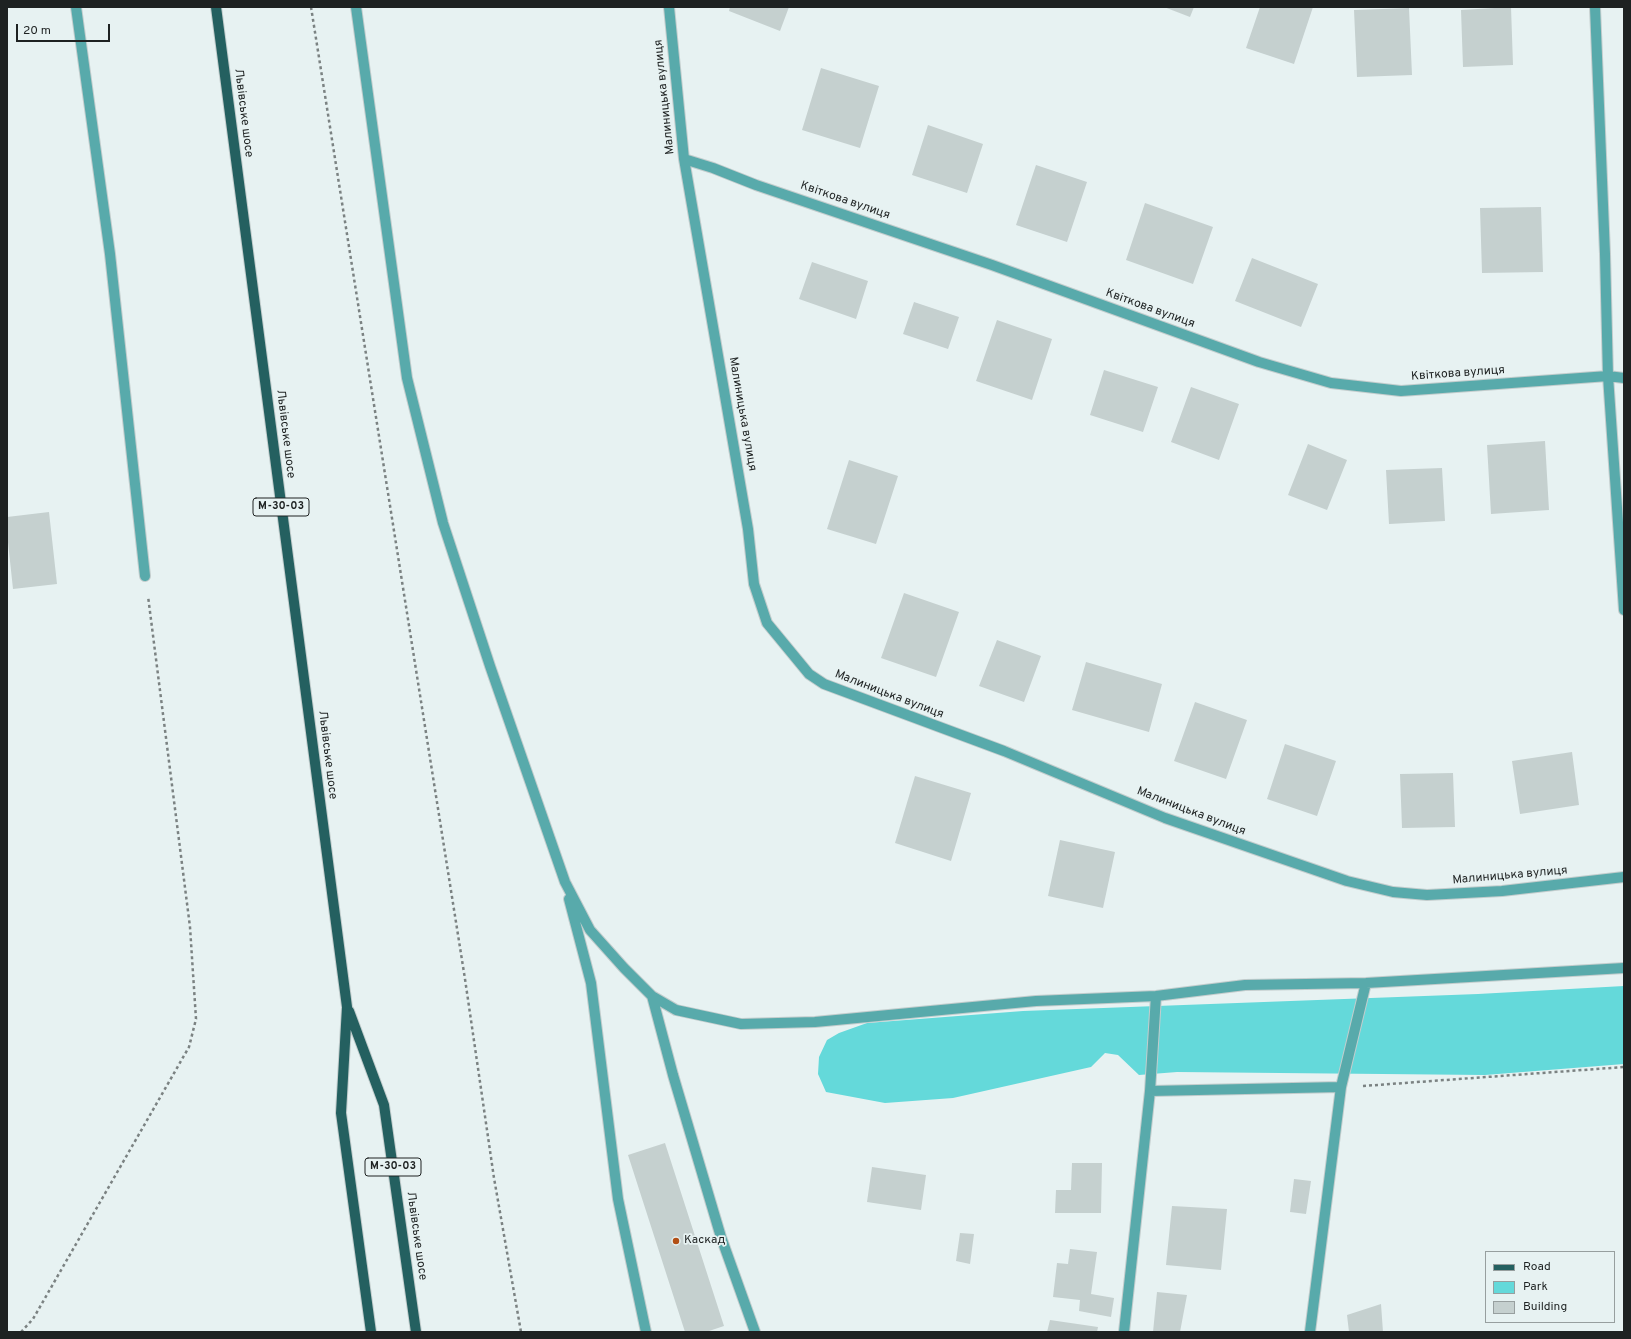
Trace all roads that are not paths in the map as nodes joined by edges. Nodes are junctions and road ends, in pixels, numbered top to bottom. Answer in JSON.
{"nodes":[{"id":1,"x":76,"y":7,"type":"edge"},
{"id":2,"x":216,"y":7,"type":"edge"},
{"id":3,"x":356,"y":7,"type":"edge"},
{"id":4,"x":669,"y":7,"type":"edge"},
{"id":5,"x":1595,"y":7,"type":"edge"},
{"id":6,"x":684,"y":159,"type":"junction"},
{"id":7,"x":1608,"y":376,"type":"junction"},
{"id":8,"x":1624,"y":378,"type":"edge"},
{"id":9,"x":145,"y":576,"type":"road end"},
{"id":10,"x":1624,"y":610,"type":"edge"},
{"id":11,"x":1624,"y":877,"type":"edge"},
{"id":12,"x":565,"y":882,"type":"junction"},
{"id":13,"x":1624,"y":968,"type":"edge"},
{"id":14,"x":1366,"y":983,"type":"junction"},
{"id":15,"x":652,"y":996,"type":"junction"},
{"id":16,"x":1156,"y":996,"type":"junction"},
{"id":17,"x":347,"y":1008,"type":"junction"},
{"id":18,"x":1341,"y":1087,"type":"junction"},
{"id":19,"x":1150,"y":1091,"type":"junction"},
{"id":20,"x":371,"y":1332,"type":"edge"},
{"id":21,"x":416,"y":1332,"type":"edge"},
{"id":22,"x":646,"y":1332,"type":"edge"},
{"id":23,"x":755,"y":1332,"type":"edge"},
{"id":24,"x":1124,"y":1332,"type":"edge"},
{"id":25,"x":1310,"y":1332,"type":"edge"}],
"edges":[{"from":1,"to":9,"type":"street"},
{"from":2,"to":17,"type":"main road","name":"Львівське шосе","number":"М-30-03"},
{"from":3,"to":12,"type":"street"},
{"from":4,"to":6,"type":"street","name":"Малиницька вулиця"},
{"from":5,"to":7,"type":"street"},
{"from":6,"to":7,"type":"street","name":"Квіткова вулиця"},
{"from":6,"to":11,"type":"street","name":"Малиницька вулиця"},
{"from":7,"to":8,"type":"street","name":"Квіткова вулиця"},
{"from":7,"to":10,"type":"street"},
{"from":12,"to":15,"type":"street"},
{"from":12,"to":22,"type":"street"},
{"from":13,"to":14,"type":"street"},
{"from":14,"to":16,"type":"street"},
{"from":14,"to":18,"type":"street"},
{"from":15,"to":16,"type":"street"},
{"from":15,"to":23,"type":"street"},
{"from":16,"to":19,"type":"street"},
{"from":17,"to":20,"type":"main road","name":"Львівське шосе","number":"М-30-03"},
{"from":17,"to":21,"type":"main road","name":"Львівське шосе","number":"М-30-03"},
{"from":18,"to":19,"type":"street"},
{"from":18,"to":25,"type":"street"},
{"from":19,"to":24,"type":"street"}]}
